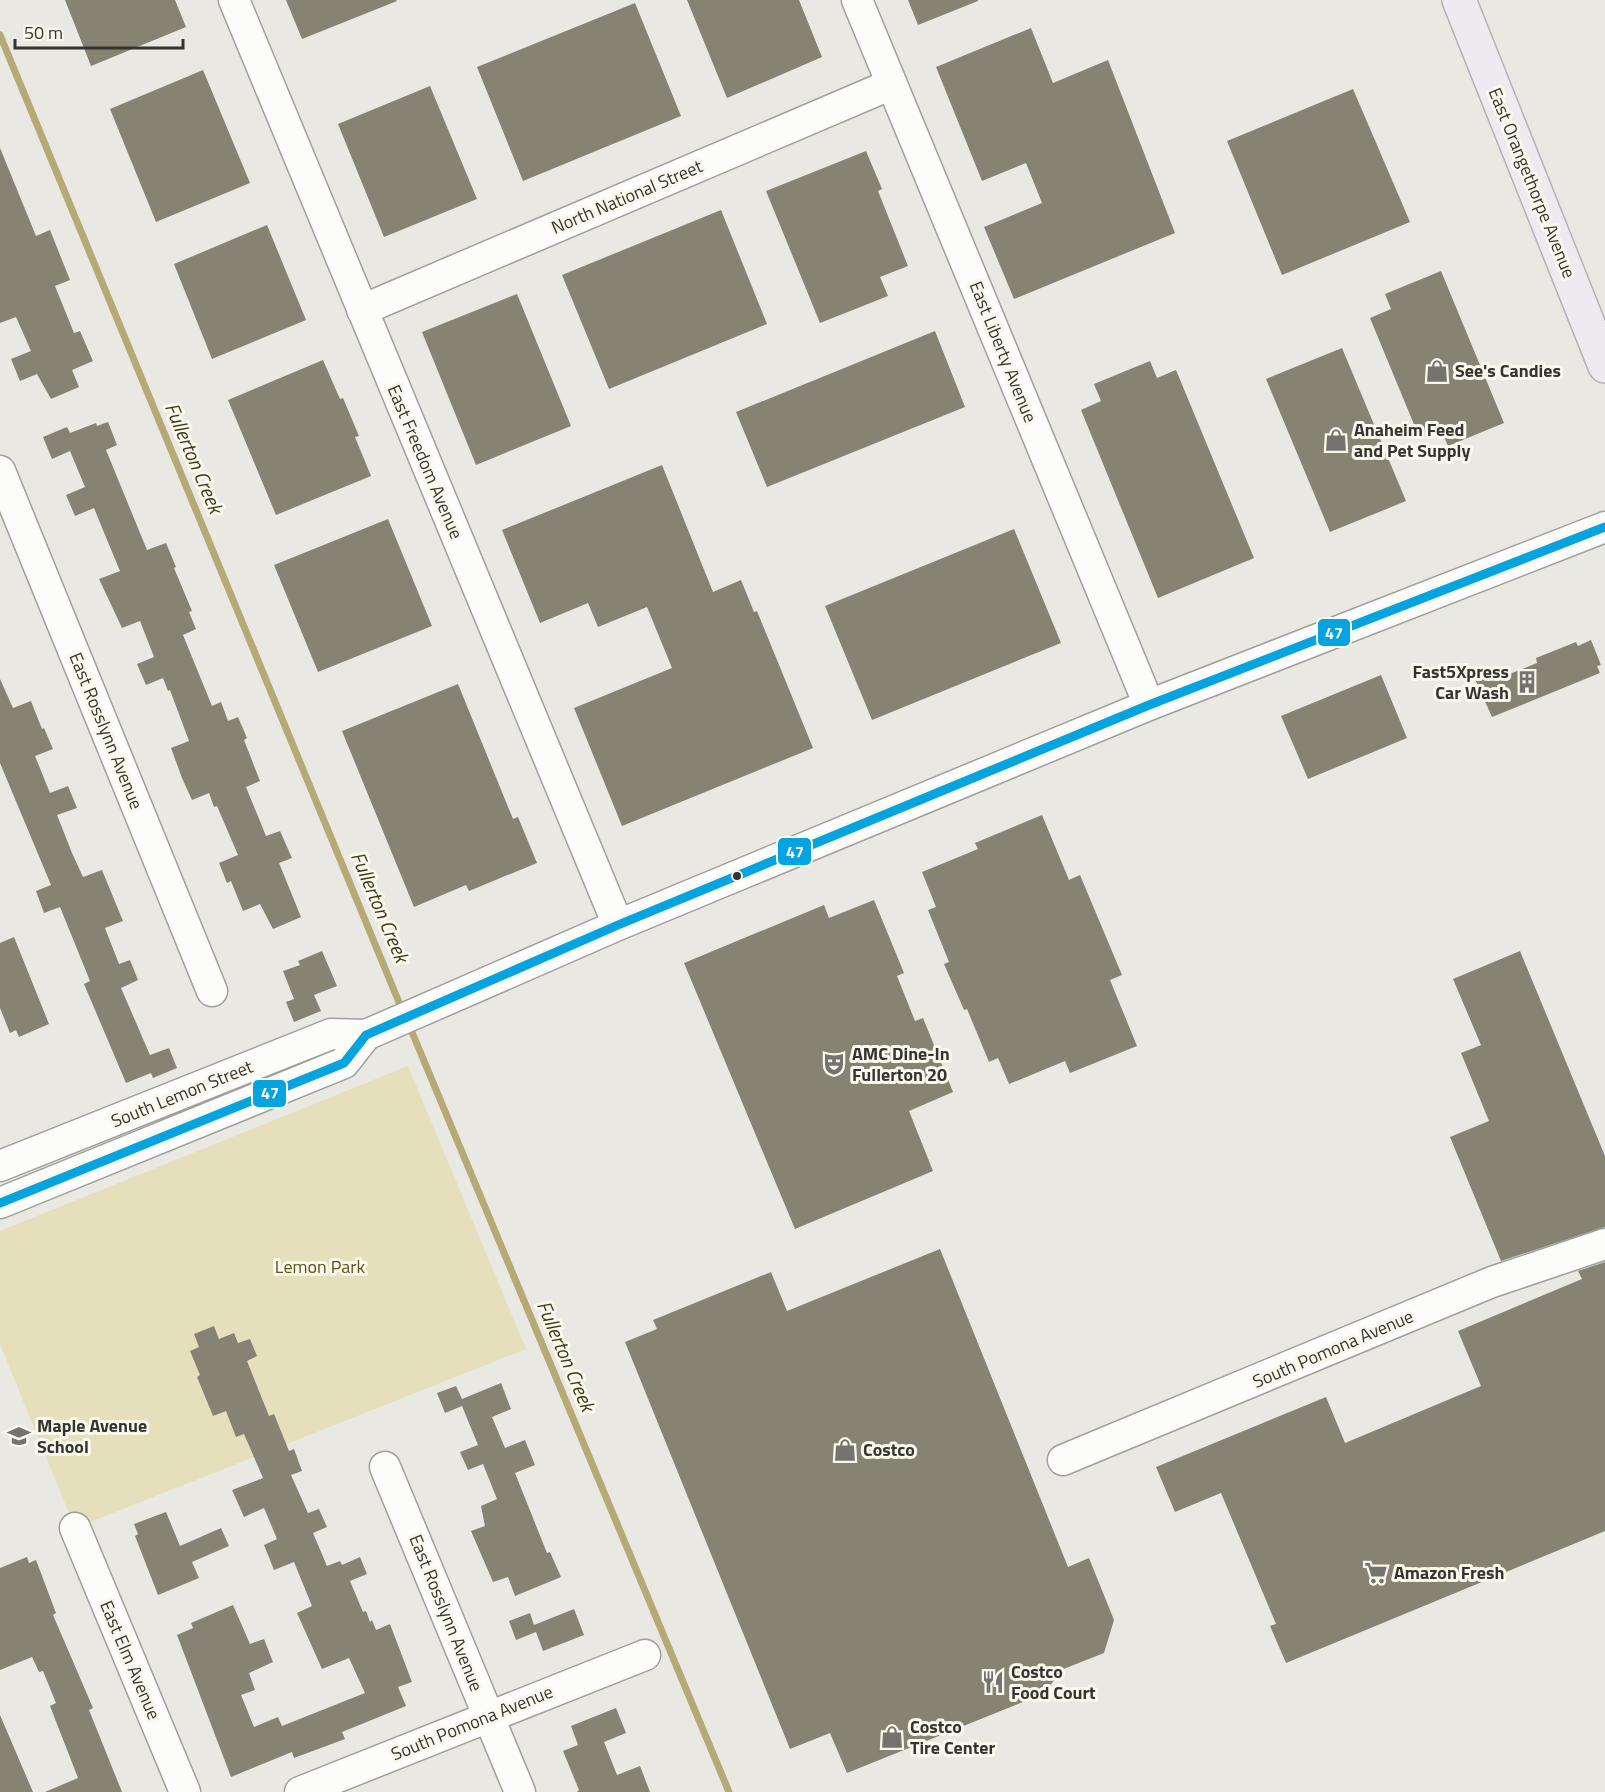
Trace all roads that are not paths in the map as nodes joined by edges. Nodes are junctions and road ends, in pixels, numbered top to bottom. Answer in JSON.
{"nodes":[{"id":1,"x":234,"y":0,"type":"edge"},
{"id":2,"x":857,"y":0,"type":"edge"},
{"id":3,"x":1459,"y":0,"type":"edge"},
{"id":4,"x":892,"y":84,"type":"junction"},
{"id":5,"x":362,"y":310,"type":"junction"},
{"id":6,"x":1605,"y":366,"type":"edge"},
{"id":7,"x":0,"y":471,"type":"edge"},
{"id":8,"x":1605,"y":527,"type":"edge"},
{"id":9,"x":1149,"y":705,"type":"junction"},
{"id":10,"x":618,"y":925,"type":"junction"},
{"id":11,"x":212,"y":991,"type":"dead end"},
{"id":12,"x":376,"y":1030,"type":"junction"},
{"id":13,"x":0,"y":1166,"type":"edge"},
{"id":14,"x":0,"y":1203,"type":"edge"},
{"id":15,"x":1605,"y":1244,"type":"edge"},
{"id":16,"x":1063,"y":1460,"type":"dead end"},
{"id":17,"x":386,"y":1467,"type":"dead end"},
{"id":18,"x":75,"y":1528,"type":"dead end"},
{"id":19,"x":645,"y":1654,"type":"dead end"},
{"id":20,"x":488,"y":1716,"type":"junction"},
{"id":21,"x":185,"y":1792,"type":"edge"},
{"id":22,"x":300,"y":1792,"type":"edge"},
{"id":23,"x":520,"y":1792,"type":"edge"}],
"edges":[{"from":1,"to":5,"type":"street","name":"East Freedom Avenue"},
{"from":2,"to":4,"type":"street","name":"East Liberty Avenue"},
{"from":3,"to":6,"type":"main road","name":"East Orangethorpe Avenue"},
{"from":4,"to":5,"type":"street","name":"North National Street"},
{"from":4,"to":9,"type":"street","name":"East Liberty Avenue"},
{"from":5,"to":10,"type":"street","name":"East Freedom Avenue"},
{"from":7,"to":11,"type":"street","name":"East Rosslynn Avenue"},
{"from":8,"to":9,"type":"street","name":"South Lemon Street"},
{"from":9,"to":10,"type":"street","name":"South Lemon Street"},
{"from":10,"to":12,"type":"street","name":"South Lemon Street"},
{"from":12,"to":13,"type":"street","name":"South Lemon Street"},
{"from":12,"to":14,"type":"street","name":"South Lemon Street"},
{"from":15,"to":16,"type":"street","name":"South Pomona Avenue"},
{"from":17,"to":20,"type":"street","name":"East Rosslynn Avenue"},
{"from":18,"to":21,"type":"street","name":"East Elm Avenue"},
{"from":19,"to":20,"type":"street","name":"South Pomona Avenue"},
{"from":20,"to":22,"type":"street","name":"South Pomona Avenue"},
{"from":20,"to":23,"type":"street","name":"East Rosslynn Avenue"}]}
